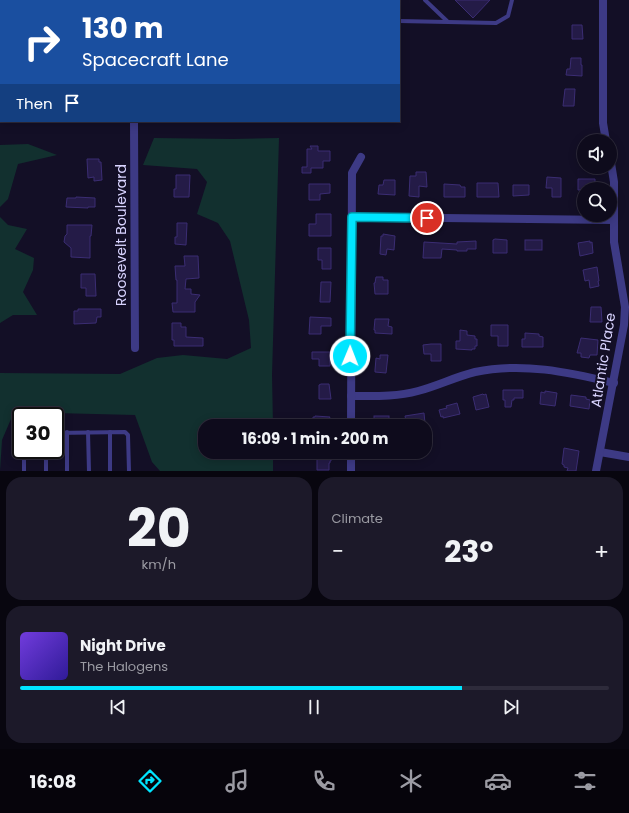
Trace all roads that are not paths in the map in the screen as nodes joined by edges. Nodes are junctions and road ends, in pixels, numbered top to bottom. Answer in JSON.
{"nodes":[{"id":1,"x":425,"y":0,"type":"edge"},
{"id":2,"x":512,"y":0,"type":"edge"},
{"id":3,"x":603,"y":0,"type":"edge"},
{"id":4,"x":400,"y":21,"type":"edge"},
{"id":5,"x":448,"y":21,"type":"junction"},
{"id":6,"x":134,"y":122,"type":"edge"},
{"id":7,"x":605,"y":134,"type":"edge"},
{"id":8,"x":361,"y":157,"type":"dead end"},
{"id":9,"x":352,"y":217,"type":"junction"},
{"id":10,"x":577,"y":220,"type":"edge"},
{"id":11,"x":614,"y":222,"type":"edge"},
{"id":12,"x":135,"y":348,"type":"dead end"},
{"id":13,"x":614,"y":383,"type":"junction"},
{"id":14,"x":351,"y":396,"type":"junction"},
{"id":15,"x":351,"y":419,"type":"edge"},
{"id":16,"x":67,"y":432,"type":"joint"},
{"id":17,"x":88,"y":432,"type":"junction"},
{"id":18,"x":110,"y":432,"type":"junction"},
{"id":19,"x":600,"y":452,"type":"junction"},
{"id":20,"x":629,"y":457,"type":"edge"},
{"id":21,"x":24,"y":459,"type":"edge"},
{"id":22,"x":46,"y":459,"type":"edge"},
{"id":23,"x":351,"y":459,"type":"edge"},
{"id":24,"x":24,"y":471,"type":"edge"},
{"id":25,"x":46,"y":471,"type":"edge"},
{"id":26,"x":68,"y":471,"type":"edge"},
{"id":27,"x":89,"y":471,"type":"edge"},
{"id":28,"x":110,"y":471,"type":"edge"},
{"id":29,"x":129,"y":471,"type":"edge"},
{"id":30,"x":351,"y":471,"type":"edge"},
{"id":31,"x":596,"y":471,"type":"edge"}],
"edges":[{"from":1,"to":5,"type":"lane"},
{"from":2,"to":5,"type":"lane"},
{"from":3,"to":7,"type":"street"},
{"from":4,"to":5,"type":"lane"},
{"from":6,"to":12,"type":"street","name":"Roosevelt Boulevard"},
{"from":8,"to":9,"type":"street"},
{"from":9,"to":10,"type":"street"},
{"from":9,"to":14,"type":"street"},
{"from":11,"to":13,"type":"street","name":"Atlantic Place"},
{"from":13,"to":14,"type":"street"},
{"from":13,"to":19,"type":"street","name":"Atlantic Place"},
{"from":14,"to":15,"type":"street"},
{"from":16,"to":17,"type":"lane"},
{"from":16,"to":26,"type":"lane"},
{"from":17,"to":18,"type":"lane"},
{"from":17,"to":27,"type":"lane"},
{"from":18,"to":28,"type":"lane"},
{"from":18,"to":29,"type":"lane"},
{"from":19,"to":20,"type":"street"},
{"from":19,"to":31,"type":"street","name":"Atlantic Place"},
{"from":21,"to":24,"type":"lane"},
{"from":22,"to":25,"type":"lane"},
{"from":23,"to":30,"type":"street"}]}
